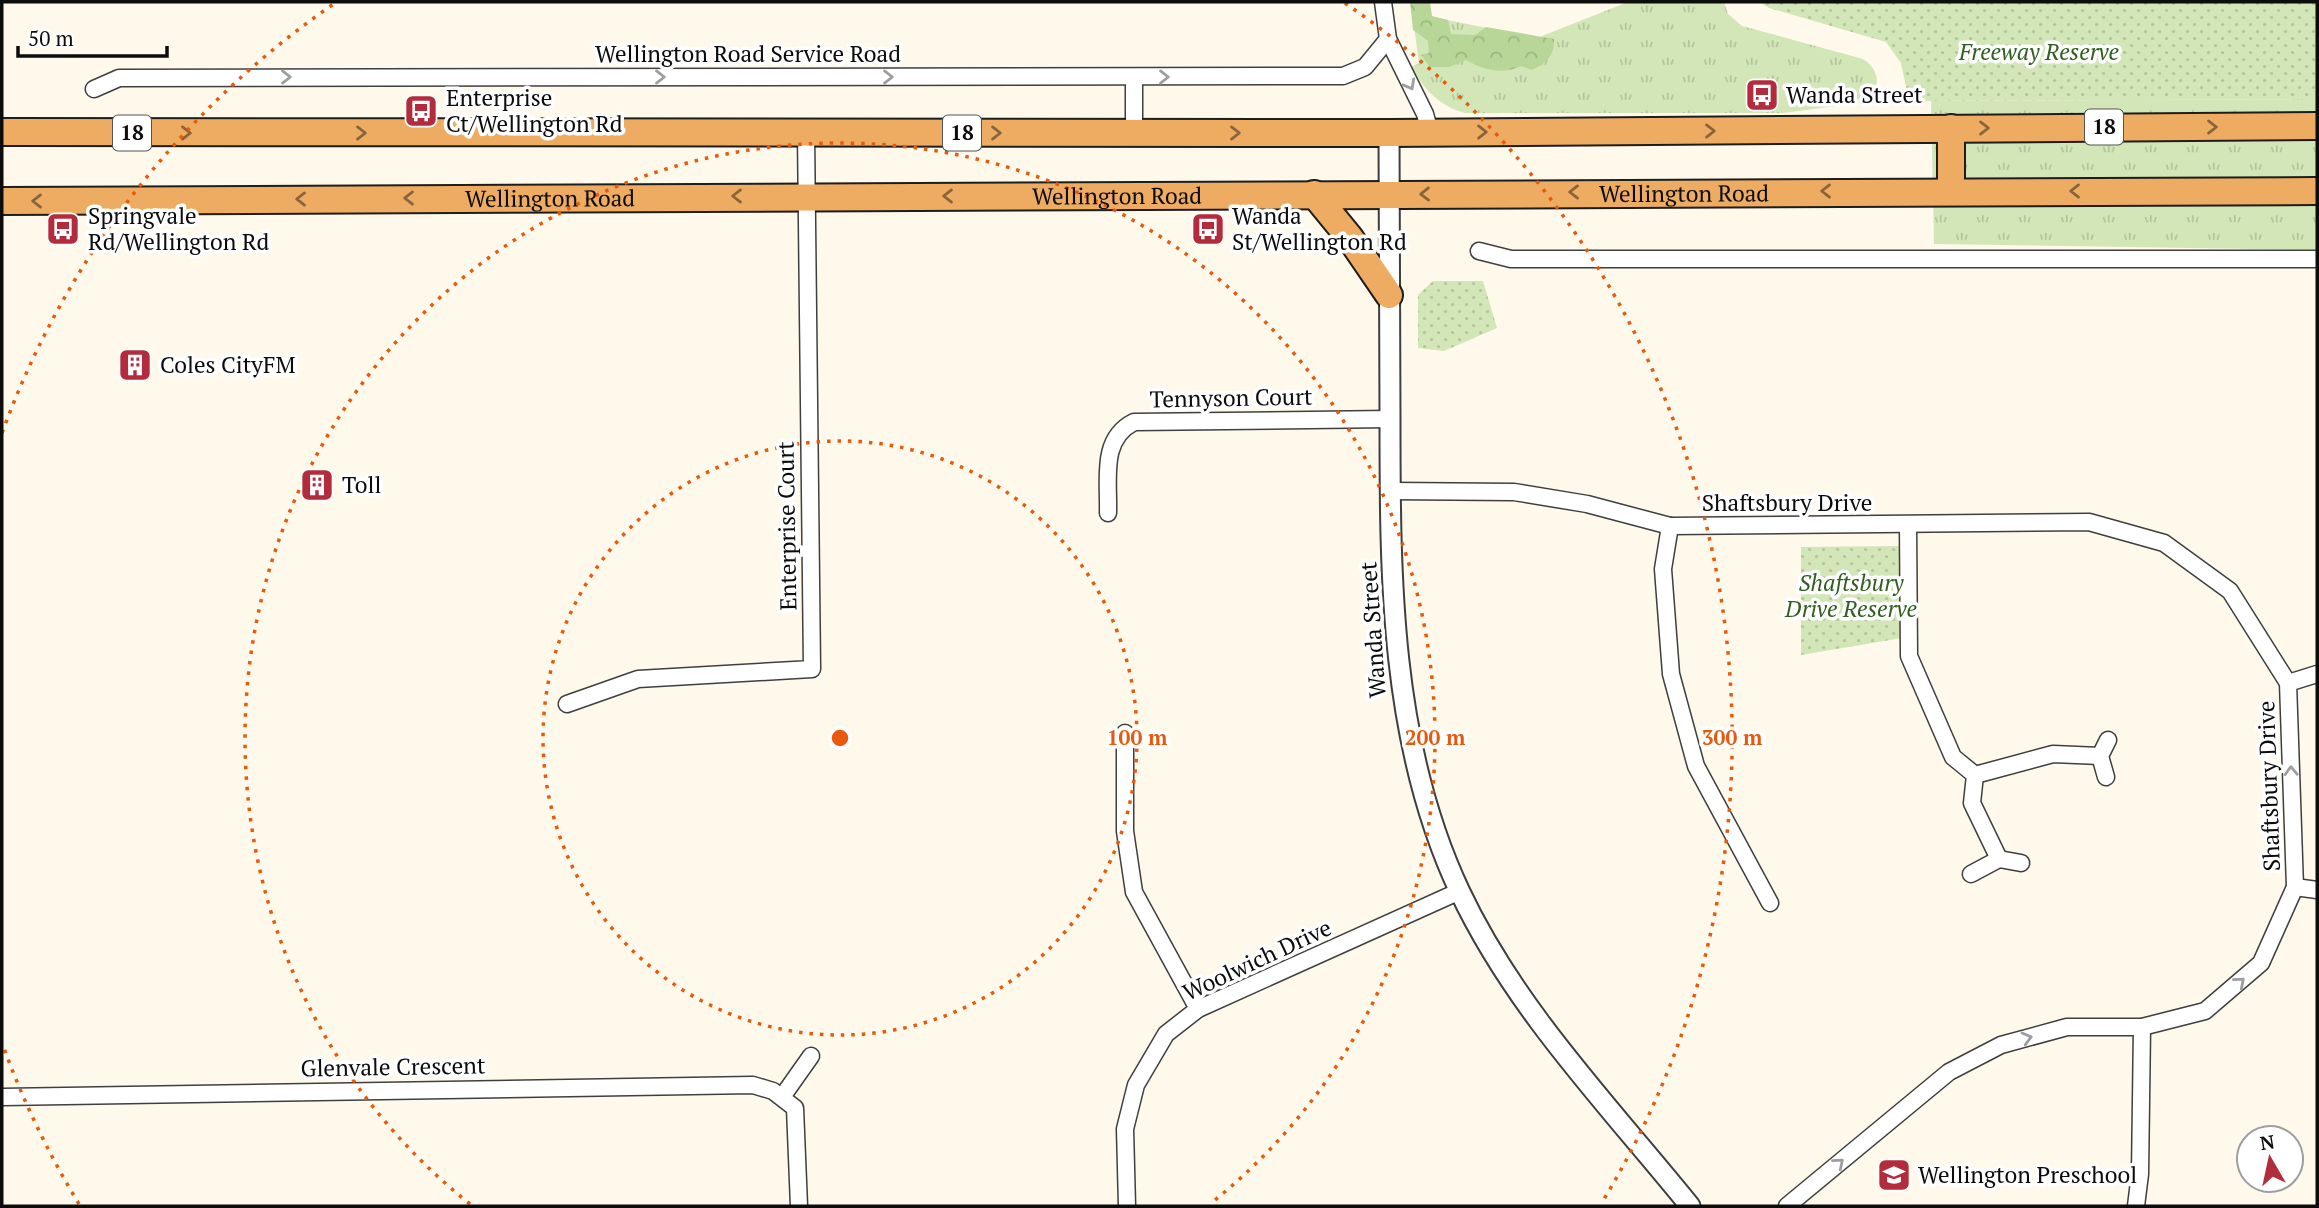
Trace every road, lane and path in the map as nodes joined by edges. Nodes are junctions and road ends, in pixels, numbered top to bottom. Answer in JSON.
{"nodes":[{"id":1,"x":1383,"y":2,"type":"edge"},
{"id":2,"x":1388,"y":39,"type":"junction"},
{"id":3,"x":1134,"y":77,"type":"junction"},
{"id":4,"x":94,"y":89,"type":"dead end"},
{"id":5,"x":2317,"y":126,"type":"edge"},
{"id":6,"x":1951,"y":128,"type":"junction"},
{"id":7,"x":2,"y":132,"type":"edge"},
{"id":8,"x":1430,"y":132,"type":"junction"},
{"id":9,"x":806,"y":133,"type":"junction"},
{"id":10,"x":1134,"y":133,"type":"junction"},
{"id":11,"x":1390,"y":133,"type":"junction"},
{"id":12,"x":1951,"y":190,"type":"junction"},
{"id":13,"x":2317,"y":191,"type":"edge"},
{"id":14,"x":1314,"y":194,"type":"junction"},
{"id":15,"x":1389,"y":195,"type":"junction"},
{"id":16,"x":805,"y":196,"type":"junction"},
{"id":17,"x":2,"y":201,"type":"edge"},
{"id":18,"x":1479,"y":251,"type":"dead end"},
{"id":19,"x":2317,"y":259,"type":"edge"},
{"id":20,"x":1389,"y":295,"type":"junction"},
{"id":21,"x":1390,"y":419,"type":"junction"},
{"id":22,"x":1390,"y":491,"type":"junction"},
{"id":23,"x":1108,"y":513,"type":"dead end"},
{"id":24,"x":1908,"y":525,"type":"junction"},
{"id":25,"x":1670,"y":526,"type":"junction"},
{"id":26,"x":2317,"y":674,"type":"edge"},
{"id":27,"x":2288,"y":683,"type":"junction"},
{"id":28,"x":567,"y":704,"type":"dead end"},
{"id":29,"x":1125,"y":733,"type":"dead end"},
{"id":30,"x":2108,"y":740,"type":"dead end"},
{"id":31,"x":2100,"y":756,"type":"junction"},
{"id":32,"x":1975,"y":775,"type":"junction"},
{"id":33,"x":2106,"y":777,"type":"dead end"},
{"id":34,"x":1999,"y":859,"type":"junction"},
{"id":35,"x":2021,"y":863,"type":"dead end"},
{"id":36,"x":1971,"y":874,"type":"dead end"},
{"id":37,"x":2295,"y":887,"type":"junction"},
{"id":38,"x":2317,"y":890,"type":"edge"},
{"id":39,"x":1460,"y":891,"type":"junction"},
{"id":40,"x":1770,"y":903,"type":"dead end"},
{"id":41,"x":1198,"y":1009,"type":"junction"},
{"id":42,"x":2142,"y":1027,"type":"junction"},
{"id":43,"x":811,"y":1056,"type":"dead end"},
{"id":44,"x":2,"y":1097,"type":"edge"},
{"id":45,"x":782,"y":1097,"type":"junction"},
{"id":46,"x":799,"y":1206,"type":"edge"},
{"id":47,"x":1127,"y":1206,"type":"edge"},
{"id":48,"x":1690,"y":1206,"type":"edge"},
{"id":49,"x":1787,"y":1206,"type":"edge"},
{"id":50,"x":2136,"y":1206,"type":"edge"}],
"edges":[{"from":1,"to":2,"type":"street"},
{"from":3,"to":2,"type":"street","name":"Wellington Road Service Road","one_way":true},
{"from":2,"to":8,"type":"street","one_way":true},
{"from":4,"to":3,"type":"street","name":"Wellington Road Service Road","one_way":true},
{"from":3,"to":10,"type":"street"},
{"from":6,"to":5,"type":"highway","number":"18","one_way":true},
{"from":8,"to":6,"type":"highway","number":"18","one_way":true},
{"from":6,"to":12,"type":"highway"},
{"from":7,"to":9,"type":"highway","number":"18","one_way":true},
{"from":8,"to":11,"type":"highway","number":"18"},
{"from":9,"to":10,"type":"highway","number":"18","one_way":true},
{"from":9,"to":16,"type":"street","name":"Enterprise Court"},
{"from":10,"to":11,"type":"highway","number":"18","one_way":true},
{"from":11,"to":15,"type":"street","name":"Wanda Street"},
{"from":13,"to":12,"type":"highway","name":"Wellington Road","one_way":true},
{"from":12,"to":15,"type":"highway","name":"Wellington Road","one_way":true},
{"from":14,"to":15,"type":"highway","name":"Wellington Road"},
{"from":14,"to":16,"type":"highway","name":"Wellington Road","one_way":true},
{"from":14,"to":20,"type":"highway"},
{"from":15,"to":20,"type":"street","name":"Wanda Street"},
{"from":16,"to":17,"type":"highway","name":"Wellington Road","one_way":true},
{"from":16,"to":28,"type":"street","name":"Enterprise Court"},
{"from":18,"to":19,"type":"street"},
{"from":20,"to":21,"type":"street","name":"Wanda Street"},
{"from":21,"to":22,"type":"street","name":"Wanda Street"},
{"from":21,"to":23,"type":"street","name":"Tennyson Court"},
{"from":22,"to":25,"type":"street","name":"Shaftsbury Drive"},
{"from":22,"to":39,"type":"street","name":"Wanda Street"},
{"from":24,"to":25,"type":"street","name":"Shaftsbury Drive"},
{"from":24,"to":27,"type":"street","name":"Shaftsbury Drive"},
{"from":24,"to":32,"type":"street"},
{"from":25,"to":40,"type":"street"},
{"from":26,"to":27,"type":"street"},
{"from":37,"to":27,"type":"street","name":"Shaftsbury Drive","one_way":true},
{"from":29,"to":41,"type":"street"},
{"from":30,"to":31,"type":"street"},
{"from":31,"to":32,"type":"street"},
{"from":31,"to":33,"type":"street"},
{"from":32,"to":34,"type":"street"},
{"from":34,"to":35,"type":"street"},
{"from":34,"to":36,"type":"street"},
{"from":37,"to":38,"type":"street"},
{"from":42,"to":37,"type":"street","name":"Shaftsbury Drive","one_way":true},
{"from":39,"to":41,"type":"street","name":"Woolwich Drive"},
{"from":39,"to":48,"type":"street","name":"Wanda Street"},
{"from":41,"to":47,"type":"street","name":"Woolwich Drive"},
{"from":49,"to":42,"type":"street","name":"Shaftsbury Drive","one_way":true},
{"from":42,"to":50,"type":"street"},
{"from":43,"to":45,"type":"street"},
{"from":44,"to":45,"type":"street","name":"Glenvale Crescent"},
{"from":45,"to":46,"type":"street"}]}
